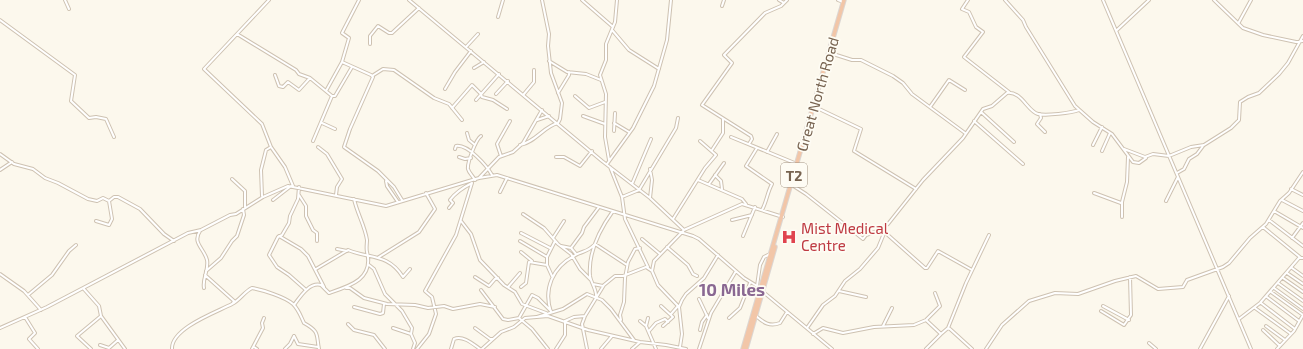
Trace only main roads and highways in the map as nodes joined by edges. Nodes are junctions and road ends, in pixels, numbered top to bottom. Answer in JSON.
{"nodes":[{"id":1,"x":844,"y":1,"type":"edge"},
{"id":2,"x":798,"y":164,"type":"junction"},
{"id":3,"x":782,"y":217,"type":"junction"},
{"id":4,"x":744,"y":349,"type":"edge"}],
"edges":[{"from":1,"to":2,"type":"highway","name":"Great North Road","number":"T2"},
{"from":1,"to":2,"type":"highway","name":"Great North Road","number":"T2"},
{"from":2,"to":3,"type":"highway","name":"Great North Road","number":"T2"},
{"from":2,"to":3,"type":"highway","name":"Great North Road","number":"T2"},
{"from":3,"to":4,"type":"highway","name":"Great North Road","number":"T2"},
{"from":3,"to":4,"type":"highway","name":"Great North Road","number":"T2"}]}
